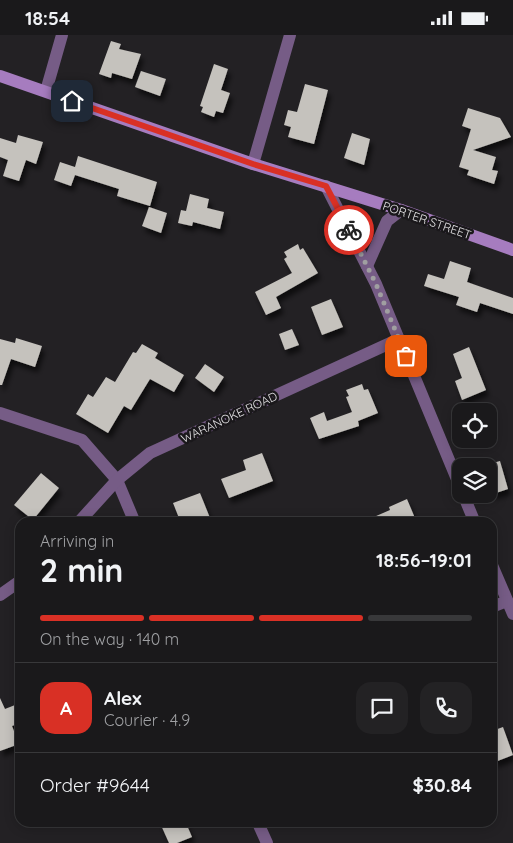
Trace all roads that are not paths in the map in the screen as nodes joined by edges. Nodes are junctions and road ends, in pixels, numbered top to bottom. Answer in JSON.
{"nodes":[{"id":1,"x":62,"y":35,"type":"edge"},
{"id":2,"x":290,"y":35,"type":"edge"},
{"id":3,"x":0,"y":76,"type":"edge"},
{"id":4,"x":46,"y":91,"type":"junction"},
{"id":5,"x":253,"y":164,"type":"junction"},
{"id":6,"x":326,"y":186,"type":"junction"},
{"id":7,"x":401,"y":210,"type":"junction"},
{"id":8,"x":513,"y":250,"type":"edge"},
{"id":9,"x":367,"y":266,"type":"junction"},
{"id":10,"x":400,"y":339,"type":"junction"},
{"id":11,"x":0,"y":413,"type":"edge"},
{"id":12,"x":452,"y":467,"type":"edge"},
{"id":13,"x":117,"y":480,"type":"junction"},
{"id":14,"x":467,"y":503,"type":"edge"},
{"id":15,"x":83,"y":517,"type":"edge"},
{"id":16,"x":132,"y":517,"type":"edge"},
{"id":17,"x":473,"y":517,"type":"edge"},
{"id":18,"x":497,"y":577,"type":"edge"},
{"id":19,"x":15,"y":584,"type":"edge"},
{"id":20,"x":0,"y":595,"type":"edge"},
{"id":21,"x":507,"y":601,"type":"junction"},
{"id":22,"x":497,"y":605,"type":"edge"},
{"id":23,"x":513,"y":614,"type":"edge"},
{"id":24,"x":260,"y":827,"type":"edge"},
{"id":25,"x":266,"y":843,"type":"edge"}],
"edges":[{"from":1,"to":4,"type":"street"},
{"from":2,"to":5,"type":"street"},
{"from":3,"to":4,"type":"street","name":"PORTER STREET"},
{"from":4,"to":5,"type":"street","name":"PORTER STREET"},
{"from":5,"to":6,"type":"street","name":"PORTER STREET"},
{"from":6,"to":7,"type":"street","name":"PORTER STREET"},
{"from":6,"to":9,"type":"street"},
{"from":7,"to":8,"type":"street","name":"PORTER STREET"},
{"from":7,"to":9,"type":"street"},
{"from":9,"to":10,"type":"street"},
{"from":10,"to":12,"type":"street"},
{"from":10,"to":13,"type":"street","name":"WARANOKE ROAD"},
{"from":11,"to":13,"type":"street"},
{"from":13,"to":15,"type":"street","name":"WARANOKE ROAD"},
{"from":13,"to":16,"type":"street"},
{"from":14,"to":17,"type":"street"},
{"from":18,"to":21,"type":"street"},
{"from":19,"to":20,"type":"street"},
{"from":21,"to":22,"type":"street"},
{"from":21,"to":23,"type":"street"},
{"from":24,"to":25,"type":"street"}]}
